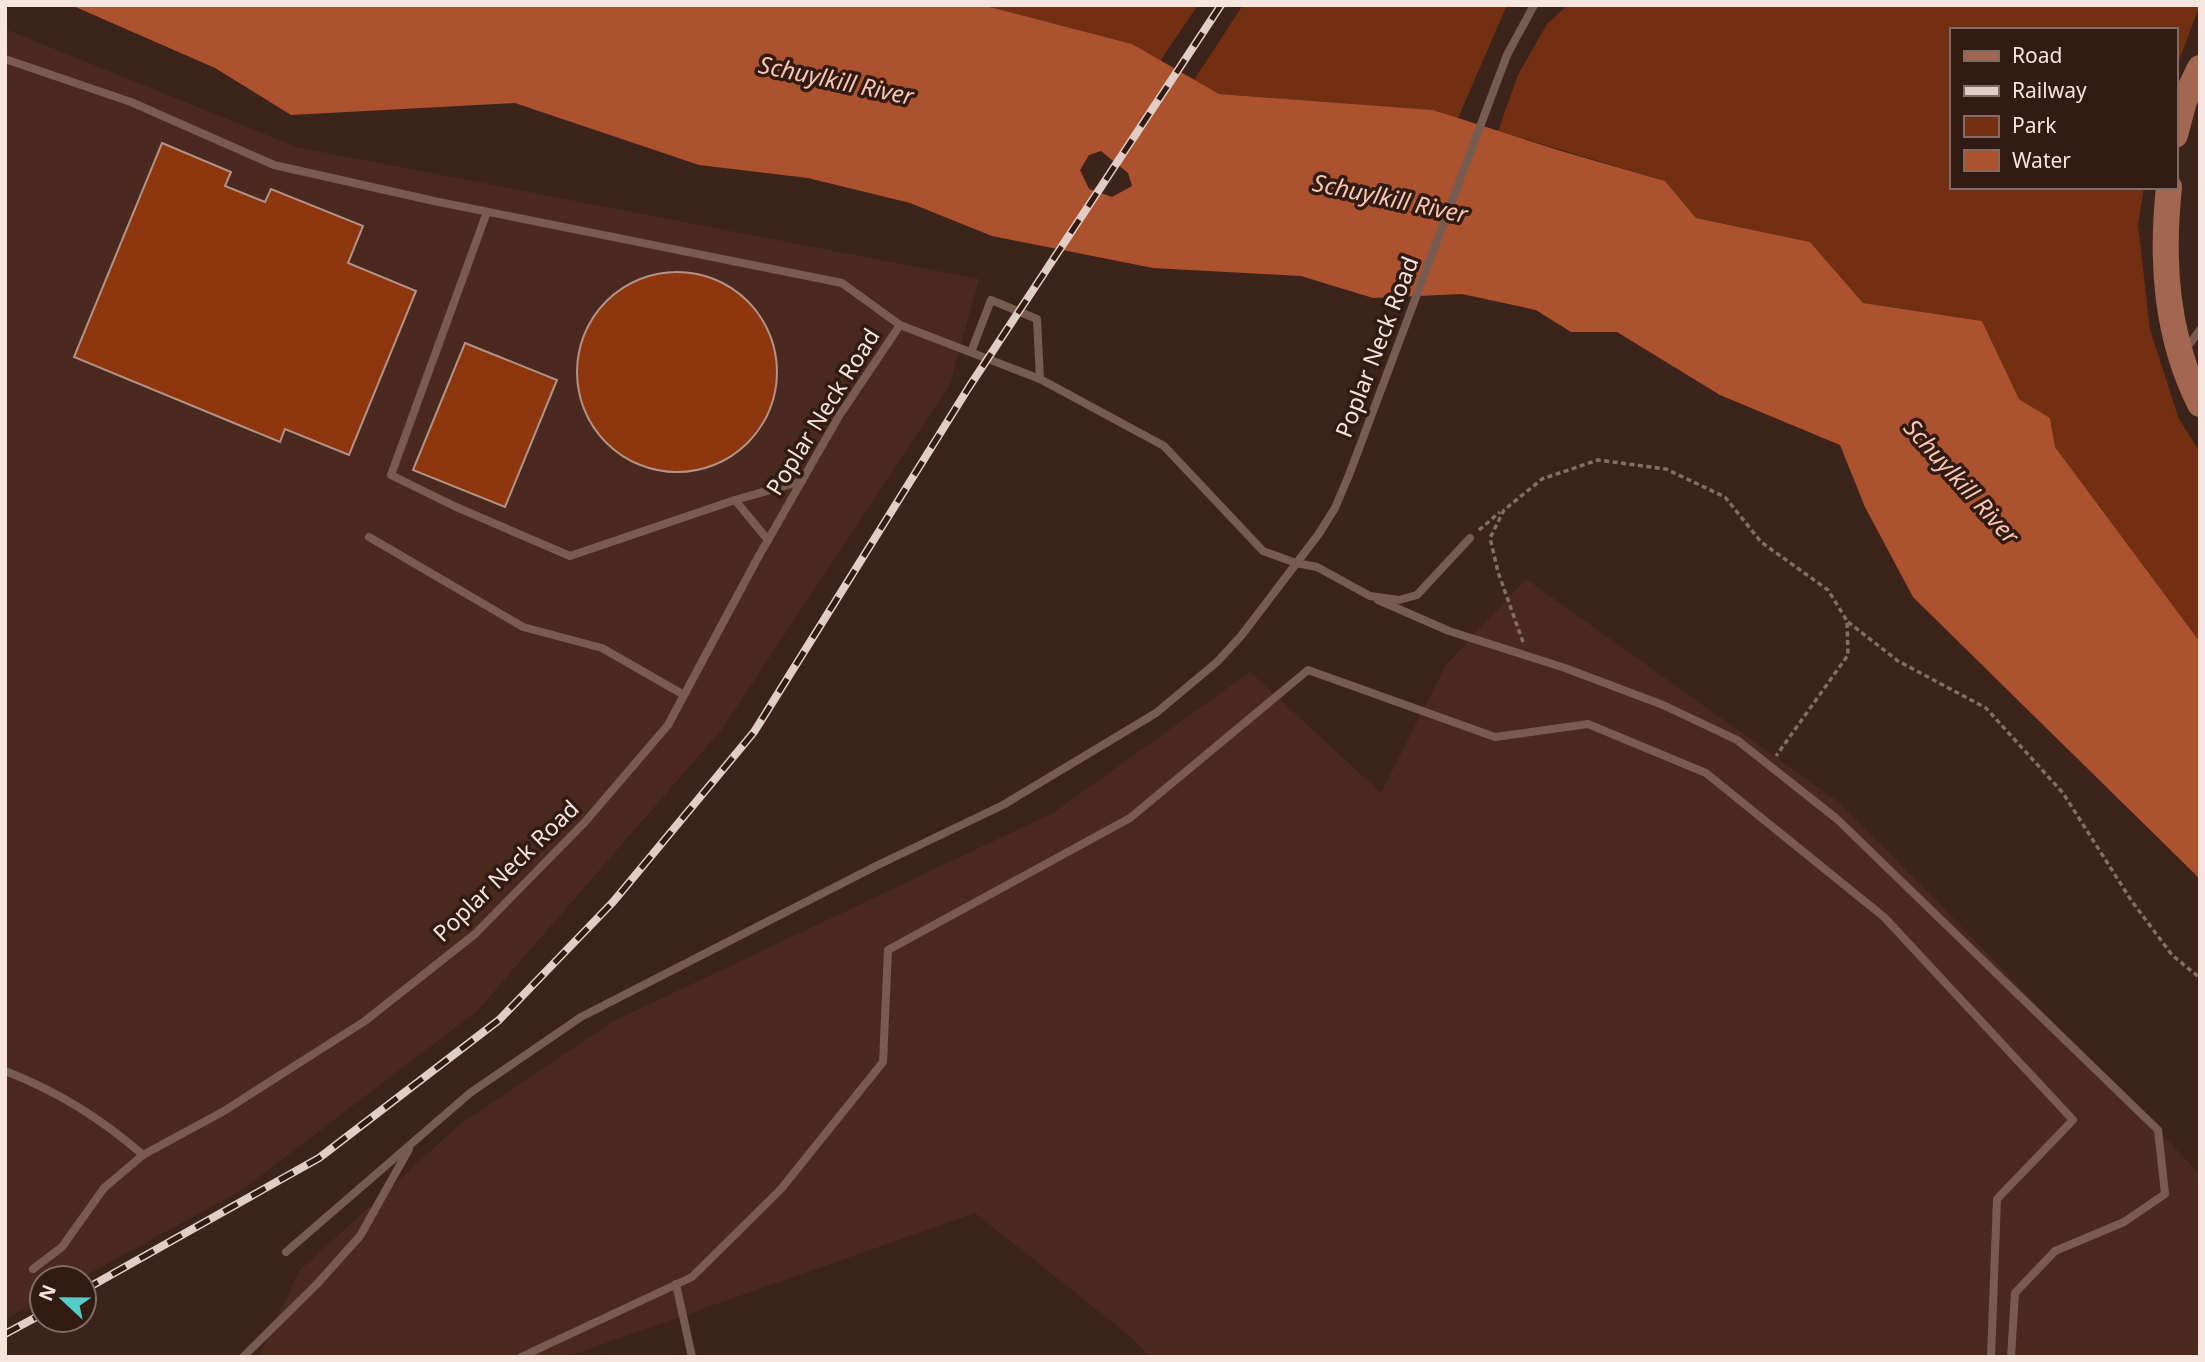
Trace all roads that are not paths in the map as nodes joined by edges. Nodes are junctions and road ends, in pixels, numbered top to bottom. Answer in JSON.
{"nodes":[{"id":1,"x":1534,"y":5,"type":"edge"},
{"id":2,"x":5,"y":58,"type":"edge"},
{"id":3,"x":2200,"y":68,"type":"edge"},
{"id":4,"x":2177,"y":128,"type":"edge"},
{"id":5,"x":2169,"y":189,"type":"edge"},
{"id":6,"x":487,"y":212,"type":"junction"},
{"id":7,"x":900,"y":325,"type":"junction"},
{"id":8,"x":2200,"y":330,"type":"edge"},
{"id":9,"x":971,"y":352,"type":"junction"},
{"id":10,"x":2180,"y":357,"type":"junction"},
{"id":11,"x":1040,"y":379,"type":"junction"},
{"id":12,"x":2200,"y":404,"type":"edge"},
{"id":13,"x":802,"y":481,"type":"junction"},
{"id":14,"x":735,"y":500,"type":"junction"},
{"id":15,"x":369,"y":537,"type":"dead end"},
{"id":16,"x":1470,"y":538,"type":"road end"},
{"id":17,"x":768,"y":540,"type":"junction"},
{"id":18,"x":1296,"y":563,"type":"junction"},
{"id":19,"x":1370,"y":596,"type":"junction"},
{"id":20,"x":684,"y":695,"type":"junction"},
{"id":21,"x":5,"y":1072,"type":"edge"},
{"id":22,"x":414,"y":1141,"type":"junction"},
{"id":23,"x":143,"y":1155,"type":"junction"},
{"id":24,"x":286,"y":1252,"type":"dead end"},
{"id":25,"x":40,"y":1264,"type":"edge"},
{"id":26,"x":676,"y":1284,"type":"junction"},
{"id":27,"x":243,"y":1357,"type":"edge"},
{"id":28,"x":521,"y":1357,"type":"edge"},
{"id":29,"x":692,"y":1357,"type":"edge"},
{"id":30,"x":1990,"y":1357,"type":"edge"},
{"id":31,"x":2011,"y":1357,"type":"edge"}],
"edges":[{"from":1,"to":18,"type":"lane","name":"Poplar Neck Road"},
{"from":2,"to":6,"type":"lane"},
{"from":3,"to":4,"type":"main road"},
{"from":5,"to":10,"type":"main road"},
{"from":6,"to":7,"type":"lane"},
{"from":6,"to":14,"type":"lane"},
{"from":7,"to":9,"type":"lane","name":"Poplar Neck Road"},
{"from":7,"to":13,"type":"lane","name":"Poplar Neck Road"},
{"from":8,"to":10,"type":"lane"},
{"from":9,"to":11,"type":"lane","name":"Poplar Neck Road"},
{"from":9,"to":11,"type":"lane"},
{"from":10,"to":12,"type":"main road"},
{"from":11,"to":18,"type":"lane","name":"Poplar Neck Road"},
{"from":13,"to":14,"type":"lane"},
{"from":13,"to":17,"type":"lane","name":"Poplar Neck Road"},
{"from":14,"to":17,"type":"lane"},
{"from":15,"to":20,"type":"lane"},
{"from":16,"to":19,"type":"lane"},
{"from":17,"to":20,"type":"lane","name":"Poplar Neck Road"},
{"from":18,"to":19,"type":"lane"},
{"from":18,"to":22,"type":"lane"},
{"from":19,"to":31,"type":"lane"},
{"from":20,"to":23,"type":"lane","name":"Poplar Neck Road"},
{"from":21,"to":23,"type":"lane"},
{"from":22,"to":24,"type":"lane"},
{"from":22,"to":27,"type":"lane"},
{"from":23,"to":25,"type":"lane","name":"Poplar Neck Road"},
{"from":26,"to":28,"type":"lane"},
{"from":26,"to":29,"type":"lane"},
{"from":26,"to":30,"type":"lane"}]}
